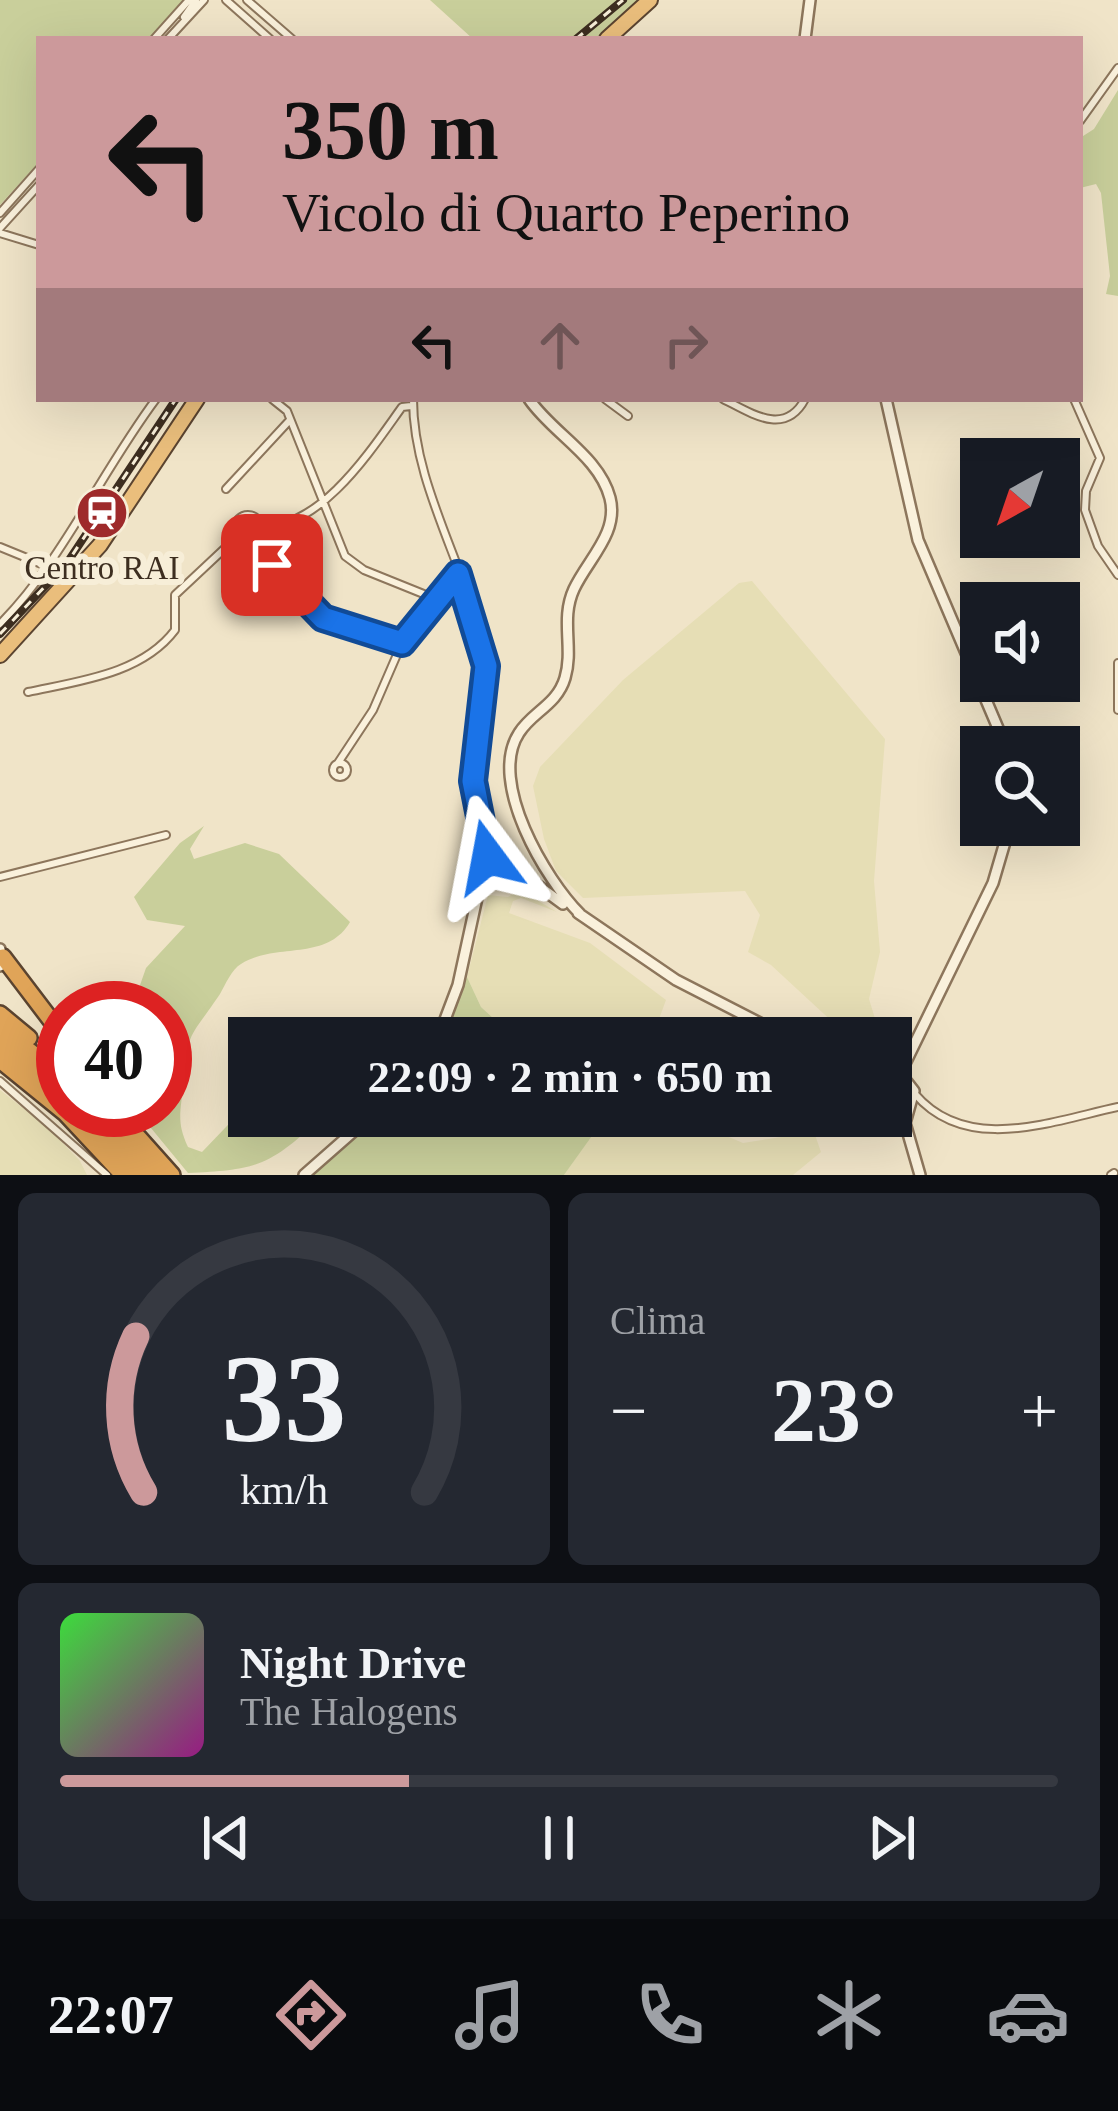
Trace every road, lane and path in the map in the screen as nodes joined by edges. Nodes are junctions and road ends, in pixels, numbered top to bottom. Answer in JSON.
{"nodes":[{"id":1,"x":197,"y":0,"type":"edge"},
{"id":2,"x":226,"y":0,"type":"edge"},
{"id":3,"x":247,"y":0,"type":"edge"},
{"id":4,"x":650,"y":0,"type":"edge"},
{"id":5,"x":663,"y":0,"type":"edge"},
{"id":6,"x":810,"y":0,"type":"edge"},
{"id":7,"x":257,"y":8,"type":"junction"},
{"id":8,"x":247,"y":19,"type":"junction"},
{"id":9,"x":157,"y":36,"type":"edge"},
{"id":10,"x":170,"y":36,"type":"edge"},
{"id":11,"x":267,"y":36,"type":"edge"},
{"id":12,"x":289,"y":36,"type":"edge"},
{"id":13,"x":610,"y":36,"type":"edge"},
{"id":14,"x":624,"y":36,"type":"edge"},
{"id":15,"x":805,"y":36,"type":"edge"},
{"id":16,"x":1118,"y":68,"type":"edge"},
{"id":17,"x":1083,"y":117,"type":"edge"},
{"id":18,"x":36,"y":172,"type":"edge"},
{"id":19,"x":36,"y":188,"type":"edge"},
{"id":20,"x":17,"y":210,"type":"junction"},
{"id":21,"x":0,"y":213,"type":"edge"},
{"id":22,"x":0,"y":231,"type":"edge"},
{"id":23,"x":24,"y":238,"type":"junction"},
{"id":24,"x":36,"y":243,"type":"edge"},
{"id":25,"x":154,"y":402,"type":"edge"},
{"id":26,"x":185,"y":402,"type":"edge"},
{"id":27,"x":195,"y":402,"type":"edge"},
{"id":28,"x":276,"y":402,"type":"edge"},
{"id":29,"x":412,"y":402,"type":"edge"},
{"id":30,"x":533,"y":402,"type":"edge"},
{"id":31,"x":609,"y":402,"type":"edge"},
{"id":32,"x":729,"y":402,"type":"edge"},
{"id":33,"x":803,"y":402,"type":"edge"},
{"id":34,"x":887,"y":402,"type":"edge"},
{"id":35,"x":1074,"y":402,"type":"edge"},
{"id":36,"x":628,"y":416,"type":"dead end"},
{"id":37,"x":289,"y":421,"type":"junction"},
{"id":38,"x":226,"y":489,"type":"dead end"},
{"id":39,"x":321,"y":502,"type":"junction"},
{"id":40,"x":262,"y":527,"type":"junction"},
{"id":41,"x":238,"y":536,"type":"junction"},
{"id":42,"x":251,"y":541,"type":"junction"},
{"id":43,"x":0,"y":547,"type":"edge"},
{"id":44,"x":49,"y":566,"type":"junction"},
{"id":45,"x":458,"y":574,"type":"junction"},
{"id":46,"x":1118,"y":575,"type":"edge"},
{"id":47,"x":436,"y":599,"type":"junction"},
{"id":48,"x":0,"y":624,"type":"edge"},
{"id":49,"x":402,"y":643,"type":"junction"},
{"id":50,"x":0,"y":644,"type":"edge"},
{"id":51,"x":0,"y":655,"type":"edge"},
{"id":52,"x":1118,"y":663,"type":"edge"},
{"id":53,"x":28,"y":692,"type":"dead end"},
{"id":54,"x":1118,"y":710,"type":"edge"},
{"id":55,"x":997,"y":726,"type":"edge"},
{"id":56,"x":342,"y":761,"type":"dead end"},
{"id":57,"x":166,"y":836,"type":"dead end"},
{"id":58,"x":1004,"y":846,"type":"edge"},
{"id":59,"x":491,"y":860,"type":"junction"},
{"id":60,"x":540,"y":863,"type":"junction"},
{"id":61,"x":518,"y":871,"type":"junction"},
{"id":62,"x":499,"y":872,"type":"junction"},
{"id":63,"x":546,"y":875,"type":"junction"},
{"id":64,"x":0,"y":877,"type":"edge"},
{"id":65,"x":539,"y":886,"type":"junction"},
{"id":66,"x":481,"y":893,"type":"junction"},
{"id":67,"x":580,"y":914,"type":"junction"},
{"id":68,"x":1,"y":957,"type":"edge"},
{"id":69,"x":36,"y":1002,"type":"edge"},
{"id":70,"x":0,"y":1015,"type":"edge"},
{"id":71,"x":444,"y":1017,"type":"edge"},
{"id":72,"x":748,"y":1017,"type":"edge"},
{"id":73,"x":0,"y":1028,"type":"edge"},
{"id":74,"x":0,"y":1043,"type":"edge"},
{"id":75,"x":36,"y":1044,"type":"edge"},
{"id":76,"x":912,"y":1051,"type":"edge"},
{"id":77,"x":36,"y":1056,"type":"edge"},
{"id":78,"x":0,"y":1060,"type":"edge"},
{"id":79,"x":0,"y":1071,"type":"edge"},
{"id":80,"x":36,"y":1072,"type":"edge"},
{"id":81,"x":0,"y":1081,"type":"edge"},
{"id":82,"x":912,"y":1102,"type":"edge"},
{"id":83,"x":1118,"y":1107,"type":"edge"},
{"id":84,"x":106,"y":1137,"type":"edge"},
{"id":85,"x":123,"y":1137,"type":"edge"},
{"id":86,"x":140,"y":1137,"type":"edge"},
{"id":87,"x":347,"y":1137,"type":"edge"},
{"id":88,"x":909,"y":1137,"type":"edge"},
{"id":89,"x":107,"y":1175,"type":"edge"},
{"id":90,"x":122,"y":1175,"type":"edge"},
{"id":91,"x":139,"y":1175,"type":"edge"},
{"id":92,"x":156,"y":1175,"type":"edge"},
{"id":93,"x":172,"y":1175,"type":"edge"},
{"id":94,"x":304,"y":1175,"type":"edge"},
{"id":95,"x":920,"y":1175,"type":"edge"}],
"edges":[{"from":1,"to":9,"type":"street"},
{"from":1,"to":10,"type":"street"},
{"from":2,"to":8,"type":"street"},
{"from":3,"to":7,"type":"street"},
{"from":4,"to":13,"type":"highway"},
{"from":5,"to":14,"type":"highway"},
{"from":6,"to":15,"type":"street"},
{"from":7,"to":8,"type":"street"},
{"from":7,"to":12,"type":"street"},
{"from":8,"to":11,"type":"street"},
{"from":16,"to":17,"type":"street"},
{"from":18,"to":21,"type":"street"},
{"from":19,"to":20,"type":"street"},
{"from":20,"to":22,"type":"street"},
{"from":20,"to":23,"type":"street"},
{"from":22,"to":23,"type":"street"},
{"from":23,"to":24,"type":"street"},
{"from":25,"to":44,"type":"street"},
{"from":26,"to":50,"type":"highway"},
{"from":27,"to":51,"type":"highway"},
{"from":28,"to":37,"type":"street"},
{"from":29,"to":39,"type":"street"},
{"from":29,"to":45,"type":"street"},
{"from":30,"to":60,"type":"street"},
{"from":31,"to":36,"type":"street"},
{"from":32,"to":33,"type":"street"},
{"from":34,"to":55,"type":"street"},
{"from":35,"to":46,"type":"street"},
{"from":37,"to":38,"type":"street"},
{"from":37,"to":39,"type":"street"},
{"from":39,"to":40,"type":"street"},
{"from":39,"to":47,"type":"street"},
{"from":40,"to":41,"type":"street"},
{"from":40,"to":42,"type":"street"},
{"from":41,"to":42,"type":"street"},
{"from":41,"to":53,"type":"street"},
{"from":42,"to":49,"type":"street"},
{"from":43,"to":44,"type":"street"},
{"from":44,"to":48,"type":"street"},
{"from":45,"to":47,"type":"street"},
{"from":45,"to":59,"type":"street"},
{"from":47,"to":49,"type":"street"},
{"from":49,"to":56,"type":"street"},
{"from":52,"to":54,"type":"street"},
{"from":57,"to":64,"type":"street"},
{"from":58,"to":76,"type":"street"},
{"from":59,"to":61,"type":"street"},
{"from":59,"to":62,"type":"street"},
{"from":59,"to":66,"type":"street"},
{"from":60,"to":63,"type":"street"},
{"from":60,"to":65,"type":"street"},
{"from":61,"to":62,"type":"street"},
{"from":61,"to":65,"type":"street"},
{"from":62,"to":66,"type":"street"},
{"from":63,"to":65,"type":"street"},
{"from":63,"to":67,"type":"street"},
{"from":65,"to":67,"type":"street"},
{"from":66,"to":71,"type":"street"},
{"from":67,"to":72,"type":"street"},
{"from":68,"to":69,"type":"highway"},
{"from":70,"to":75,"type":"highway"},
{"from":73,"to":77,"type":"highway"},
{"from":74,"to":80,"type":"highway"},
{"from":78,"to":90,"type":"highway"},
{"from":79,"to":90,"type":"highway"},
{"from":81,"to":89,"type":"street"},
{"from":82,"to":83,"type":"street"},
{"from":84,"to":91,"type":"highway"},
{"from":85,"to":92,"type":"highway"},
{"from":86,"to":93,"type":"highway"},
{"from":87,"to":94,"type":"street"},
{"from":88,"to":95,"type":"street"}]}
